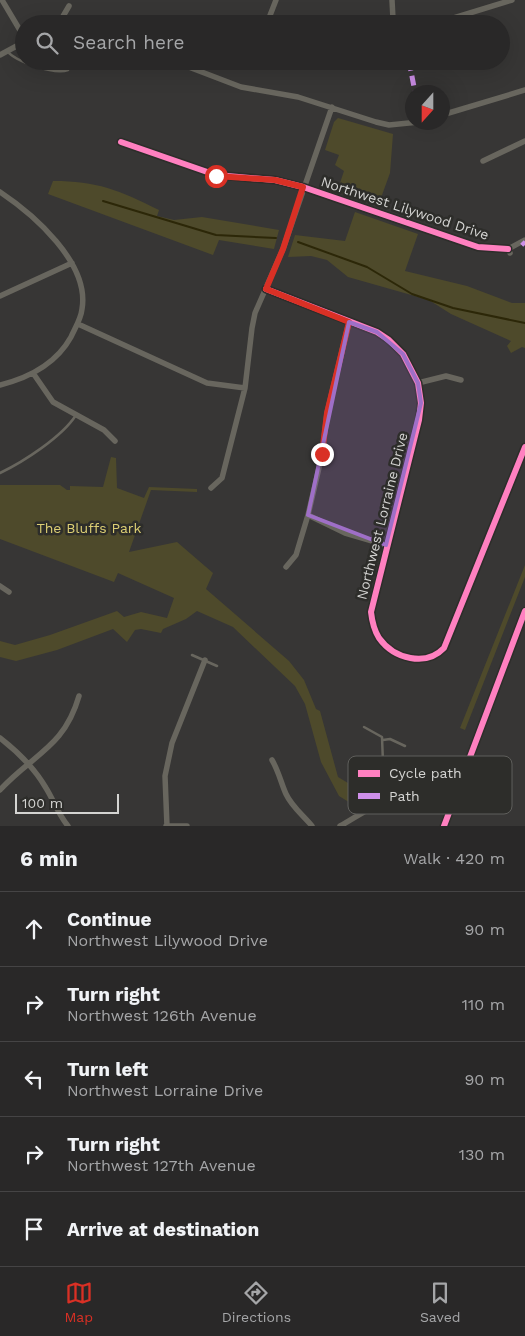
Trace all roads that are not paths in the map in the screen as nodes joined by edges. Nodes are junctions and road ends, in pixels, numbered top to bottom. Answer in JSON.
{"nodes":[{"id":1,"x":2,"y":0,"type":"edge"},
{"id":2,"x":276,"y":0,"type":"edge"},
{"id":3,"x":392,"y":0,"type":"edge"},
{"id":4,"x":512,"y":0,"type":"edge"},
{"id":5,"x":69,"y":6,"type":"dead end"},
{"id":6,"x":64,"y":15,"type":"edge"},
{"id":7,"x":270,"y":15,"type":"edge"},
{"id":8,"x":393,"y":15,"type":"edge"},
{"id":9,"x":463,"y":15,"type":"edge"},
{"id":10,"x":15,"y":22,"type":"edge"},
{"id":11,"x":15,"y":47,"type":"edge"},
{"id":12,"x":7,"y":51,"type":"junction"},
{"id":13,"x":0,"y":55,"type":"edge"},
{"id":14,"x":15,"y":58,"type":"edge"},
{"id":15,"x":49,"y":70,"type":"edge"},
{"id":16,"x":68,"y":70,"type":"dead end"},
{"id":17,"x":197,"y":70,"type":"edge"},
{"id":18,"x":525,"y":90,"type":"edge"},
{"id":19,"x":332,"y":107,"type":"junction"},
{"id":20,"x":450,"y":113,"type":"edge"},
{"id":21,"x":405,"y":123,"type":"edge"},
{"id":22,"x":525,"y":141,"type":"edge"},
{"id":23,"x":121,"y":142,"type":"dead end"},
{"id":24,"x":482,"y":161,"type":"dead end"},
{"id":25,"x":303,"y":187,"type":"junction"},
{"id":26,"x":0,"y":192,"type":"edge"},
{"id":27,"x":525,"y":240,"type":"edge"},
{"id":28,"x":72,"y":264,"type":"junction"},
{"id":29,"x":266,"y":289,"type":"junction"},
{"id":30,"x":0,"y":296,"type":"edge"},
{"id":31,"x":349,"y":322,"type":"junction"},
{"id":32,"x":78,"y":324,"type":"junction"},
{"id":33,"x":33,"y":373,"type":"junction"},
{"id":34,"x":461,"y":380,"type":"dead end"},
{"id":35,"x":418,"y":383,"type":"junction"},
{"id":36,"x":0,"y":385,"type":"edge"},
{"id":37,"x":245,"y":388,"type":"junction"},
{"id":38,"x":76,"y":415,"type":"junction"},
{"id":39,"x":115,"y":441,"type":"dead end"},
{"id":40,"x":525,"y":447,"type":"edge"},
{"id":41,"x":0,"y":473,"type":"edge"},
{"id":42,"x":211,"y":488,"type":"dead end"},
{"id":43,"x":308,"y":516,"type":"junction"},
{"id":44,"x":386,"y":545,"type":"junction"},
{"id":45,"x":286,"y":567,"type":"dead end"},
{"id":46,"x":0,"y":586,"type":"edge"},
{"id":47,"x":9,"y":592,"type":"dead end"},
{"id":48,"x":525,"y":612,"type":"edge"},
{"id":49,"x":192,"y":655,"type":"dead end"},
{"id":50,"x":204,"y":660,"type":"junction"},
{"id":51,"x":216,"y":666,"type":"dead end"},
{"id":52,"x":79,"y":696,"type":"dead end"},
{"id":53,"x":364,"y":727,"type":"dead end"},
{"id":54,"x":0,"y":738,"type":"edge"},
{"id":55,"x":383,"y":740,"type":"junction"},
{"id":56,"x":405,"y":746,"type":"dead end"},
{"id":57,"x":383,"y":756,"type":"edge"},
{"id":58,"x":470,"y":756,"type":"edge"},
{"id":59,"x":272,"y":760,"type":"dead end"},
{"id":60,"x":29,"y":765,"type":"junction"},
{"id":61,"x":0,"y":790,"type":"edge"},
{"id":62,"x":363,"y":814,"type":"edge"},
{"id":63,"x":448,"y":814,"type":"edge"},
{"id":64,"x":68,"y":826,"type":"edge"},
{"id":65,"x":166,"y":826,"type":"edge"},
{"id":66,"x":187,"y":826,"type":"edge"},
{"id":67,"x":312,"y":826,"type":"edge"},
{"id":68,"x":340,"y":826,"type":"edge"},
{"id":69,"x":444,"y":826,"type":"edge"}],
"edges":[{"from":1,"to":10,"type":"street"},
{"from":2,"to":7,"type":"street"},
{"from":3,"to":8,"type":"street"},
{"from":4,"to":9,"type":"street"},
{"from":5,"to":6,"type":"street"},
{"from":11,"to":12,"type":"street"},
{"from":12,"to":13,"type":"street"},
{"from":12,"to":14,"type":"lane"},
{"from":15,"to":16,"type":"lane"},
{"from":17,"to":19,"type":"street"},
{"from":18,"to":20,"type":"street"},
{"from":19,"to":21,"type":"street"},
{"from":19,"to":25,"type":"street"},
{"from":22,"to":24,"type":"street"},
{"from":23,"to":25,"type":"street","name":"Northwest Lilywood Drive"},
{"from":25,"to":27,"type":"street","name":"Northwest Lilywood Drive"},
{"from":25,"to":29,"type":"street"},
{"from":26,"to":28,"type":"street"},
{"from":28,"to":30,"type":"street"},
{"from":28,"to":32,"type":"street"},
{"from":29,"to":31,"type":"street","name":"Northwest Lorraine Drive"},
{"from":29,"to":37,"type":"street"},
{"from":31,"to":35,"type":"street","name":"Northwest Lorraine Drive"},
{"from":31,"to":43,"type":"street"},
{"from":32,"to":33,"type":"street"},
{"from":32,"to":37,"type":"street"},
{"from":33,"to":36,"type":"street"},
{"from":33,"to":38,"type":"street"},
{"from":34,"to":35,"type":"street"},
{"from":35,"to":44,"type":"street","name":"Northwest Lorraine Drive"},
{"from":37,"to":42,"type":"street"},
{"from":38,"to":39,"type":"street"},
{"from":38,"to":41,"type":"lane"},
{"from":40,"to":44,"type":"street","name":"Northwest Lorraine Drive"},
{"from":43,"to":44,"type":"street"},
{"from":43,"to":45,"type":"street"},
{"from":46,"to":47,"type":"street"},
{"from":48,"to":58,"type":"main road"},
{"from":49,"to":50,"type":"lane"},
{"from":50,"to":51,"type":"lane"},
{"from":50,"to":65,"type":"street"},
{"from":52,"to":60,"type":"street"},
{"from":53,"to":55,"type":"lane"},
{"from":54,"to":60,"type":"street"},
{"from":55,"to":56,"type":"lane"},
{"from":55,"to":57,"type":"lane"},
{"from":59,"to":67,"type":"street"},
{"from":60,"to":61,"type":"street"},
{"from":60,"to":64,"type":"street"},
{"from":62,"to":68,"type":"street"},
{"from":63,"to":69,"type":"main road"},
{"from":65,"to":66,"type":"street"}]}
